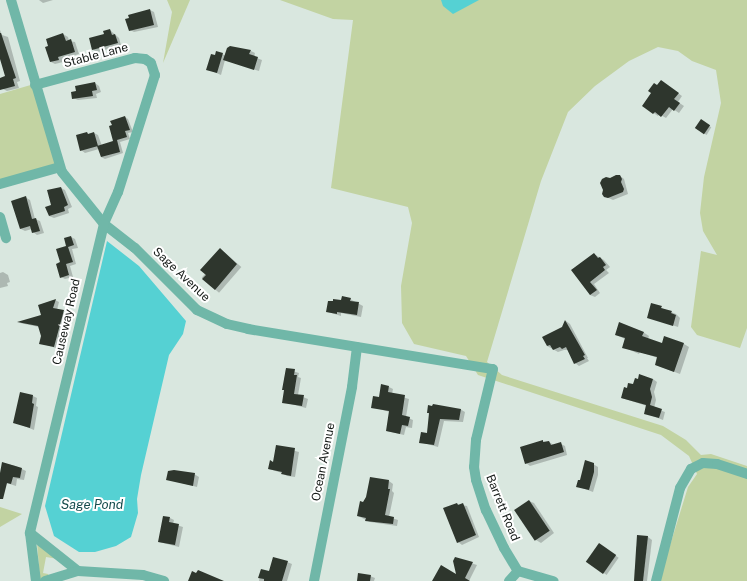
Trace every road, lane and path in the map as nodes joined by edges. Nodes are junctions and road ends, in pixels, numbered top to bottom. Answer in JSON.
{"nodes":[{"id":1,"x":11,"y":0,"type":"edge"},
{"id":2,"x":155,"y":75,"type":"joint"},
{"id":3,"x":35,"y":85,"type":"junction"},
{"id":4,"x":60,"y":167,"type":"junction"},
{"id":5,"x":0,"y":184,"type":"edge"},
{"id":6,"x":0,"y":217,"type":"edge"},
{"id":7,"x":104,"y":224,"type":"junction"},
{"id":8,"x":6,"y":238,"type":"dead end"},
{"id":9,"x":357,"y":347,"type":"junction"},
{"id":10,"x":493,"y":369,"type":"joint"},
{"id":11,"x":747,"y":474,"type":"edge"},
{"id":12,"x":30,"y":533,"type":"junction"},
{"id":13,"x":78,"y":571,"type":"junction"},
{"id":14,"x":518,"y":571,"type":"junction"},
{"id":15,"x":36,"y":581,"type":"edge"},
{"id":16,"x":45,"y":581,"type":"edge"},
{"id":17,"x":164,"y":581,"type":"edge"},
{"id":18,"x":314,"y":581,"type":"edge"},
{"id":19,"x":509,"y":581,"type":"edge"},
{"id":20,"x":554,"y":581,"type":"edge"},
{"id":21,"x":656,"y":581,"type":"edge"}],
"edges":[{"from":1,"to":3,"type":"street","name":"Sage Avenue"},
{"from":2,"to":3,"type":"street","name":"Stable Lane"},
{"from":2,"to":7,"type":"street","name":"Causeway Road"},
{"from":3,"to":4,"type":"street","name":"Sage Avenue"},
{"from":4,"to":5,"type":"street"},
{"from":4,"to":7,"type":"street","name":"Sage Avenue"},
{"from":6,"to":8,"type":"street"},
{"from":7,"to":9,"type":"street","name":"Sage Avenue"},
{"from":7,"to":12,"type":"street","name":"Causeway Road"},
{"from":9,"to":10,"type":"street","name":"Sage Avenue"},
{"from":9,"to":18,"type":"street","name":"Ocean Avenue"},
{"from":10,"to":14,"type":"street","name":"Barrett Road"},
{"from":11,"to":21,"type":"street"},
{"from":12,"to":13,"type":"street"},
{"from":12,"to":15,"type":"street","name":"Causeway Road"},
{"from":13,"to":16,"type":"street"},
{"from":13,"to":17,"type":"street"},
{"from":14,"to":19,"type":"street"},
{"from":14,"to":20,"type":"street"}]}
